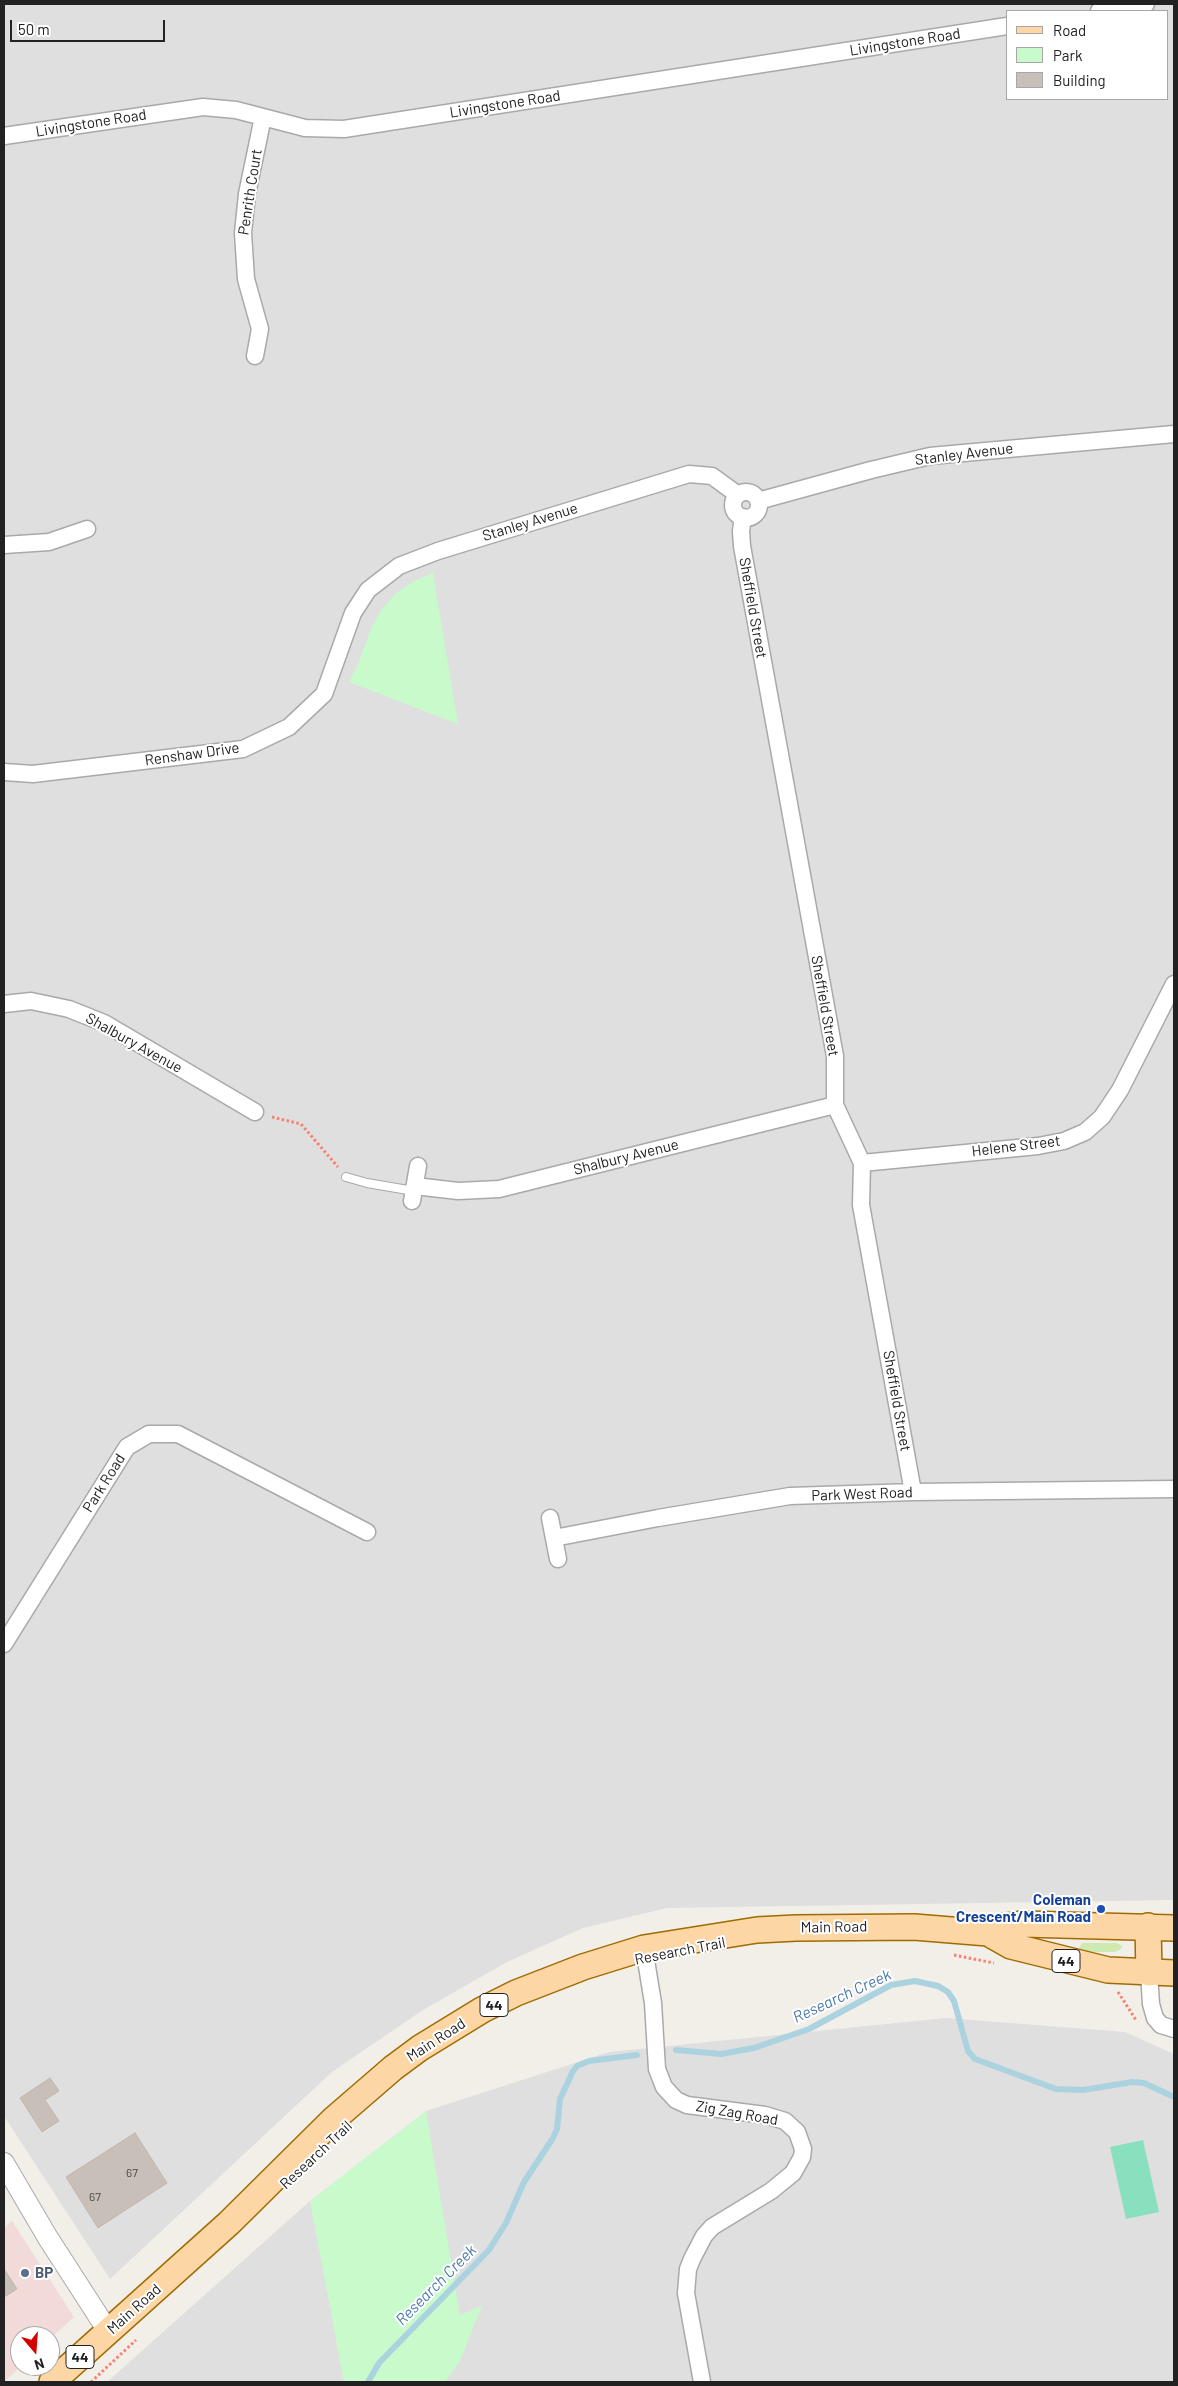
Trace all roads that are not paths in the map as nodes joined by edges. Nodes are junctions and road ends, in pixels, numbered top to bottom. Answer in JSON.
{"nodes":[{"id":1,"x":1146,"y":4,"type":"edge"},
{"id":2,"x":1106,"y":10,"type":"edge"},
{"id":3,"x":1006,"y":26,"type":"edge"},
{"id":4,"x":263,"y":117,"type":"junction"},
{"id":5,"x":4,"y":136,"type":"edge"},
{"id":6,"x":255,"y":356,"type":"dead end"},
{"id":7,"x":1174,"y":434,"type":"edge"},
{"id":8,"x":738,"y":495,"type":"junction"},
{"id":9,"x":758,"y":502,"type":"junction"},
{"id":10,"x":743,"y":517,"type":"junction"},
{"id":11,"x":87,"y":529,"type":"dead end"},
{"id":12,"x":4,"y":545,"type":"edge"},
{"id":13,"x":346,"y":629,"type":"joint"},
{"id":14,"x":4,"y":772,"type":"edge"},
{"id":15,"x":1174,"y":984,"type":"edge"},
{"id":16,"x":4,"y":1004,"type":"edge"},
{"id":17,"x":835,"y":1105,"type":"junction"},
{"id":18,"x":255,"y":1112,"type":"road end"},
{"id":19,"x":862,"y":1163,"type":"junction"},
{"id":20,"x":418,"y":1166,"type":"dead end"},
{"id":21,"x":346,"y":1177,"type":"road end"},
{"id":22,"x":414,"y":1193,"type":"junction"},
{"id":23,"x":1174,"y":1489,"type":"edge"},
{"id":24,"x":913,"y":1492,"type":"junction"},
{"id":25,"x":550,"y":1518,"type":"dead end"},
{"id":26,"x":367,"y":1532,"type":"dead end"},
{"id":27,"x":554,"y":1538,"type":"junction"},
{"id":28,"x":558,"y":1559,"type":"dead end"},
{"id":29,"x":4,"y":1644,"type":"edge"},
{"id":30,"x":1148,"y":1926,"type":"junction"},
{"id":31,"x":1174,"y":1928,"type":"edge"},
{"id":32,"x":988,"y":1934,"type":"junction"},
{"id":33,"x":644,"y":1948,"type":"junction"},
{"id":34,"x":1148,"y":1973,"type":"junction"},
{"id":35,"x":1174,"y":1973,"type":"edge"},
{"id":36,"x":1174,"y":2029,"type":"edge"},
{"id":37,"x":4,"y":2163,"type":"edge"},
{"id":38,"x":108,"y":2331,"type":"junction"},
{"id":39,"x":52,"y":2382,"type":"edge"},
{"id":40,"x":702,"y":2382,"type":"edge"}],
"edges":[{"from":1,"to":2,"type":"street"},
{"from":3,"to":4,"type":"street","name":"Livingstone Road"},
{"from":4,"to":5,"type":"street","name":"Livingstone Road"},
{"from":4,"to":6,"type":"street","name":"Penrith Court"},
{"from":7,"to":9,"type":"street","name":"Stanley Avenue"},
{"from":8,"to":9,"type":"street"},
{"from":8,"to":10,"type":"street"},
{"from":8,"to":13,"type":"street","name":"Stanley Avenue"},
{"from":9,"to":10,"type":"street"},
{"from":10,"to":17,"type":"street","name":"Sheffield Street"},
{"from":11,"to":12,"type":"street"},
{"from":13,"to":14,"type":"street","name":"Renshaw Drive"},
{"from":15,"to":19,"type":"street","name":"Helene Street"},
{"from":16,"to":18,"type":"street","name":"Shalbury Avenue"},
{"from":17,"to":19,"type":"street","name":"Sheffield Street"},
{"from":17,"to":22,"type":"street","name":"Shalbury Avenue"},
{"from":19,"to":24,"type":"street","name":"Sheffield Street"},
{"from":20,"to":22,"type":"street"},
{"from":21,"to":22,"type":"lane","name":"Shalbury Avenue"},
{"from":23,"to":24,"type":"street","name":"Park West Road"},
{"from":24,"to":27,"type":"street","name":"Park West Road"},
{"from":25,"to":27,"type":"street"},
{"from":26,"to":29,"type":"street","name":"Park Road"},
{"from":27,"to":28,"type":"street"},
{"from":30,"to":31,"type":"main road","name":"Main Road","number":"44"},
{"from":30,"to":32,"type":"main road","name":"Main Road","number":"44"},
{"from":30,"to":34,"type":"main road"},
{"from":32,"to":33,"type":"main road","name":"Main Road","number":"44"},
{"from":32,"to":34,"type":"main road","name":"Main Road","number":"44"},
{"from":33,"to":38,"type":"main road","name":"Main Road","number":"44"},
{"from":33,"to":40,"type":"street","name":"Zig Zag Road"},
{"from":34,"to":35,"type":"main road","name":"Main Road","number":"44"},
{"from":34,"to":36,"type":"street"},
{"from":37,"to":38,"type":"street"},
{"from":38,"to":39,"type":"main road","name":"Main Road","number":"44"}]}
